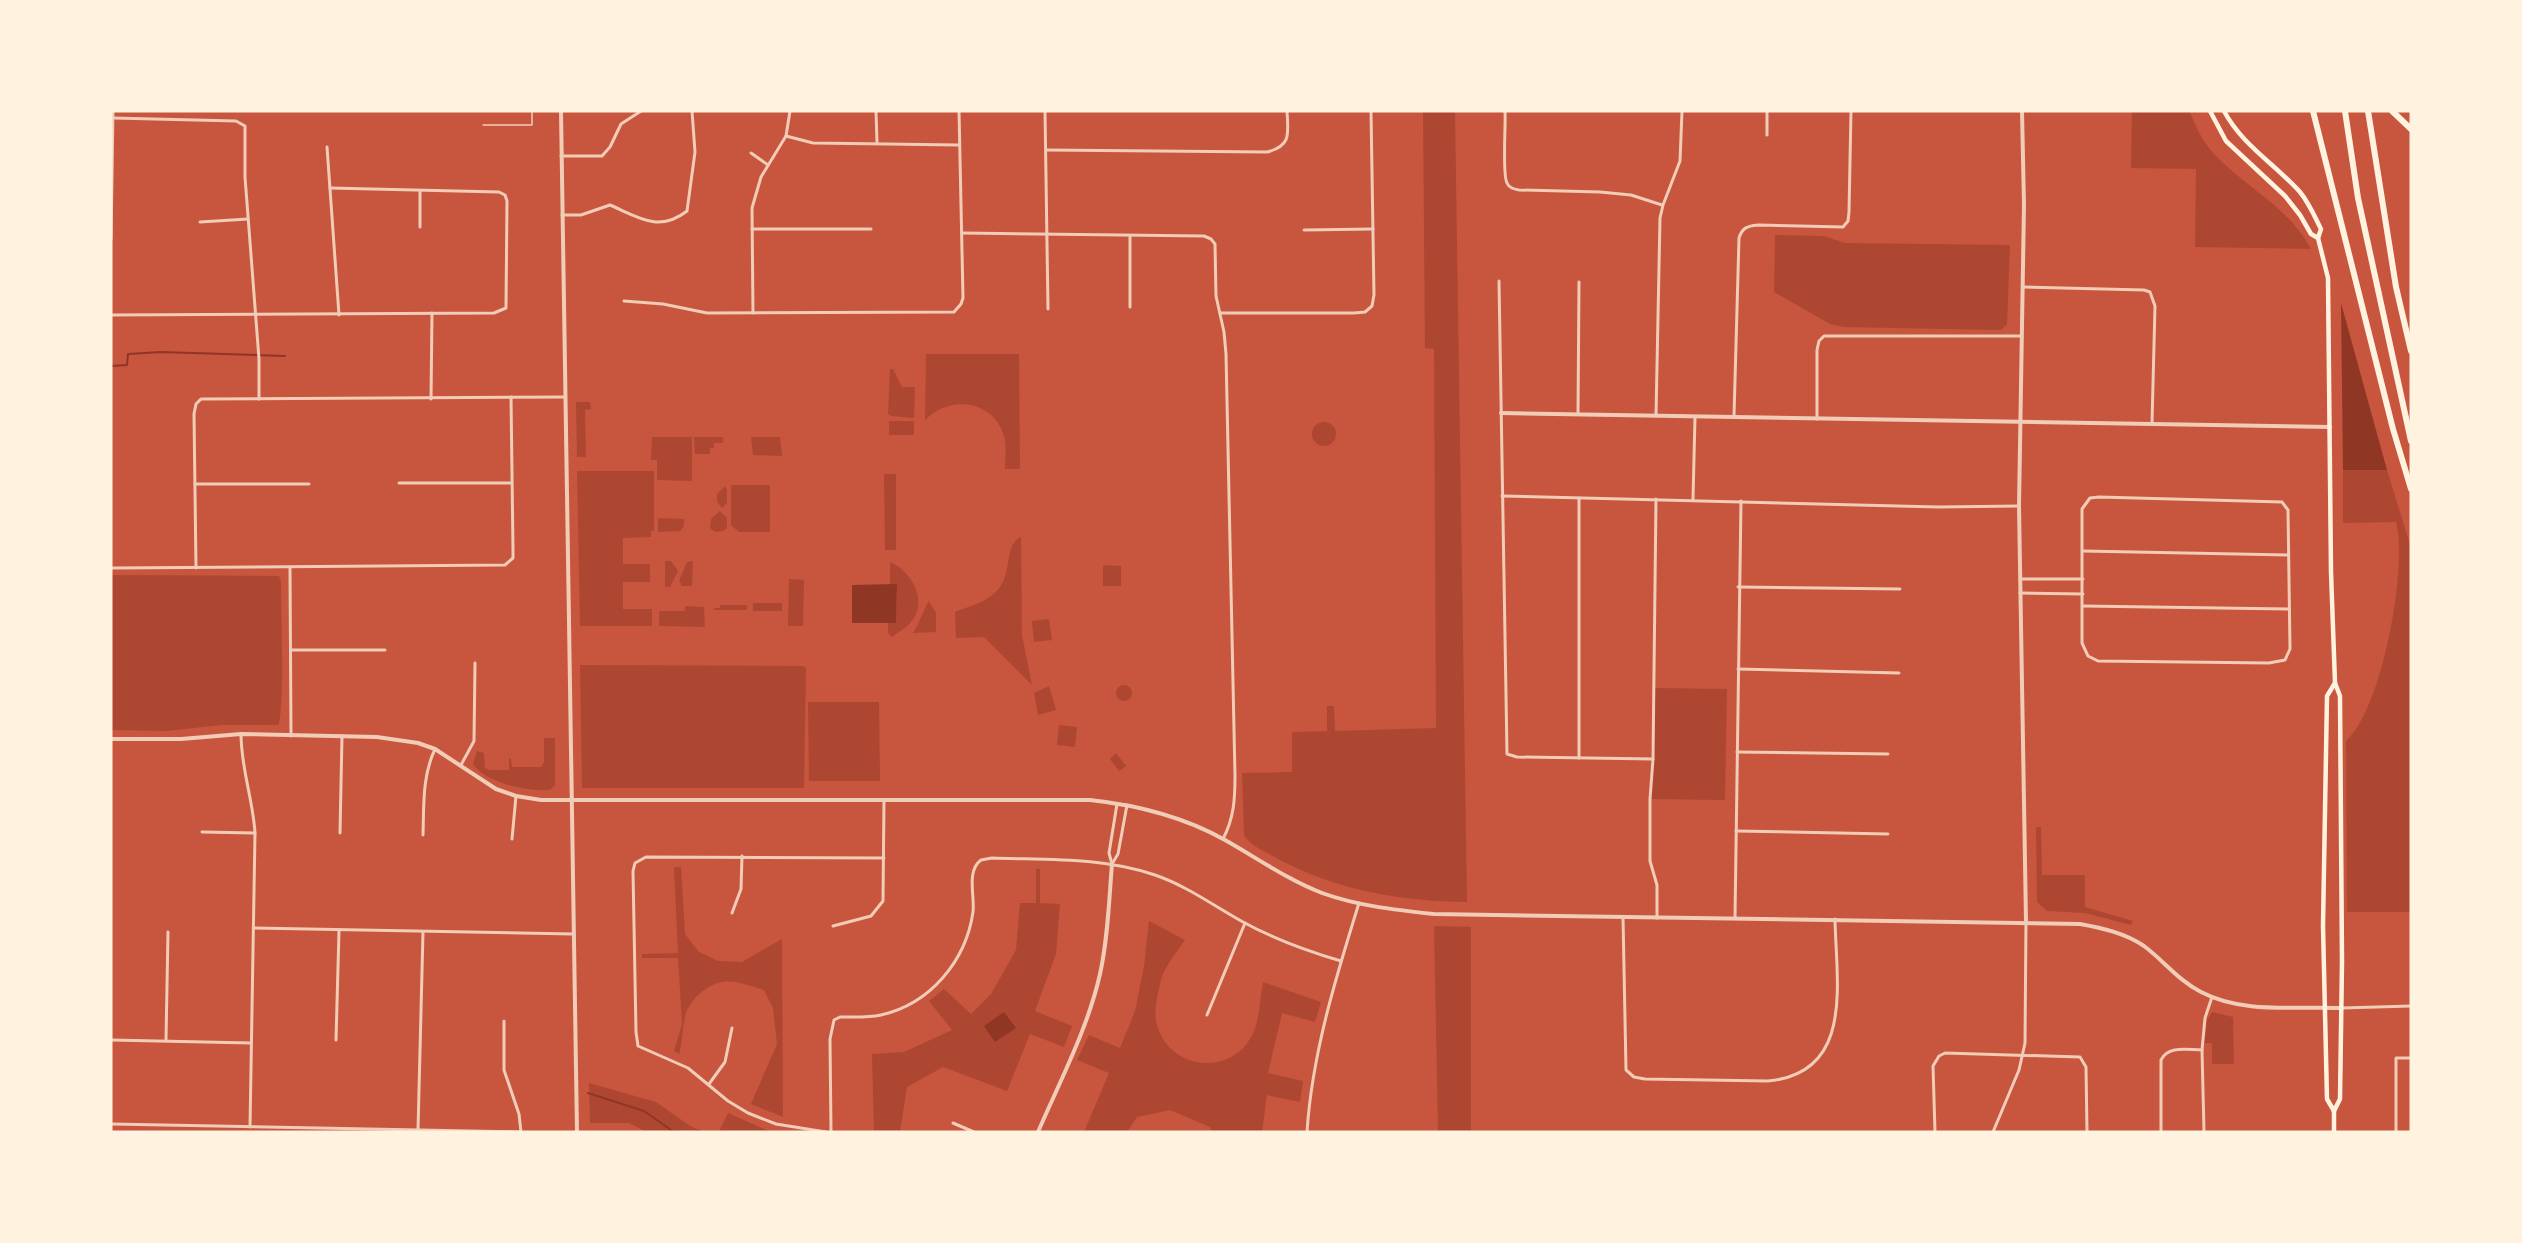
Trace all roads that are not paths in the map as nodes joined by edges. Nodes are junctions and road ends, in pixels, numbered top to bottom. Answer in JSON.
{"nodes":[{"id":1,"x":113,"y":111,"type":"edge"},
{"id":2,"x":532,"y":111,"type":"edge"},
{"id":3,"x":561,"y":111,"type":"edge"},
{"id":4,"x":641,"y":111,"type":"edge"},
{"id":5,"x":692,"y":111,"type":"edge"},
{"id":6,"x":790,"y":111,"type":"edge"},
{"id":7,"x":876,"y":111,"type":"edge"},
{"id":8,"x":959,"y":111,"type":"edge"},
{"id":9,"x":1045,"y":111,"type":"edge"},
{"id":10,"x":1287,"y":111,"type":"edge"},
{"id":11,"x":1371,"y":111,"type":"edge"},
{"id":12,"x":1505,"y":111,"type":"edge"},
{"id":13,"x":1682,"y":111,"type":"edge"},
{"id":14,"x":1767,"y":111,"type":"edge"},
{"id":15,"x":1851,"y":111,"type":"edge"},
{"id":16,"x":2022,"y":111,"type":"edge"},
{"id":17,"x":2210,"y":111,"type":"edge"},
{"id":18,"x":2224,"y":111,"type":"edge"},
{"id":19,"x":2313,"y":111,"type":"edge"},
{"id":20,"x":2345,"y":111,"type":"edge"},
{"id":21,"x":2368,"y":111,"type":"edge"},
{"id":22,"x":2392,"y":111,"type":"edge"},
{"id":23,"x":113,"y":118,"type":"junction"},
{"id":24,"x":483,"y":125,"type":"dead end"},
{"id":25,"x":2411,"y":129,"type":"edge"},
{"id":26,"x":1767,"y":135,"type":"dead end"},
{"id":27,"x":786,"y":136,"type":"junction"},
{"id":28,"x":877,"y":143,"type":"junction"},
{"id":29,"x":958,"y":145,"type":"junction"},
{"id":30,"x":327,"y":147,"type":"dead end"},
{"id":31,"x":1046,"y":150,"type":"junction"},
{"id":32,"x":751,"y":153,"type":"dead end"},
{"id":33,"x":561,"y":156,"type":"junction"},
{"id":34,"x":768,"y":165,"type":"junction"},
{"id":35,"x":330,"y":188,"type":"junction"},
{"id":36,"x":420,"y":191,"type":"junction"},
{"id":37,"x":111,"y":196,"type":"edge"},
{"id":38,"x":1663,"y":205,"type":"junction"},
{"id":39,"x":562,"y":215,"type":"junction"},
{"id":40,"x":248,"y":219,"type":"junction"},
{"id":41,"x":200,"y":222,"type":"dead end"},
{"id":42,"x":420,"y":227,"type":"dead end"},
{"id":43,"x":752,"y":229,"type":"junction"},
{"id":44,"x":870,"y":229,"type":"dead end"},
{"id":45,"x":1373,"y":229,"type":"junction"},
{"id":46,"x":1304,"y":230,"type":"dead end"},
{"id":47,"x":962,"y":233,"type":"junction"},
{"id":48,"x":1046,"y":233,"type":"junction"},
{"id":49,"x":1130,"y":236,"type":"junction"},
{"id":50,"x":2318,"y":238,"type":"junction"},
{"id":51,"x":111,"y":239,"type":"edge"},
{"id":52,"x":1499,"y":281,"type":"dead end"},
{"id":53,"x":1580,"y":282,"type":"dead end"},
{"id":54,"x":2023,"y":287,"type":"junction"},
{"id":55,"x":624,"y":301,"type":"dead end"},
{"id":56,"x":1131,"y":307,"type":"dead end"},
{"id":57,"x":1048,"y":309,"type":"dead end"},
{"id":58,"x":432,"y":313,"type":"junction"},
{"id":59,"x":753,"y":313,"type":"junction"},
{"id":60,"x":1220,"y":313,"type":"junction"},
{"id":61,"x":256,"y":314,"type":"junction"},
{"id":62,"x":111,"y":315,"type":"edge"},
{"id":63,"x":339,"y":315,"type":"junction"},
{"id":64,"x":2020,"y":336,"type":"junction"},
{"id":65,"x":2411,"y":351,"type":"edge"},
{"id":66,"x":511,"y":397,"type":"junction"},
{"id":67,"x":565,"y":397,"type":"junction"},
{"id":68,"x":259,"y":399,"type":"junction"},
{"id":69,"x":431,"y":399,"type":"junction"},
{"id":70,"x":1500,"y":413,"type":"junction"},
{"id":71,"x":1578,"y":416,"type":"junction"},
{"id":72,"x":1656,"y":417,"type":"junction"},
{"id":73,"x":1695,"y":417,"type":"junction"},
{"id":74,"x":1734,"y":418,"type":"junction"},
{"id":75,"x":1817,"y":419,"type":"junction"},
{"id":76,"x":2019,"y":423,"type":"junction"},
{"id":77,"x":2152,"y":425,"type":"junction"},
{"id":78,"x":2330,"y":427,"type":"junction"},
{"id":79,"x":2411,"y":441,"type":"edge"},
{"id":80,"x":399,"y":483,"type":"dead end"},
{"id":81,"x":511,"y":483,"type":"junction"},
{"id":82,"x":195,"y":484,"type":"junction"},
{"id":83,"x":309,"y":484,"type":"dead end"},
{"id":84,"x":2411,"y":489,"type":"edge"},
{"id":85,"x":1502,"y":496,"type":"junction"},
{"id":86,"x":1580,"y":498,"type":"junction"},
{"id":87,"x":1656,"y":499,"type":"junction"},
{"id":88,"x":1693,"y":500,"type":"junction"},
{"id":89,"x":1741,"y":501,"type":"junction"},
{"id":90,"x":2019,"y":506,"type":"junction"},
{"id":91,"x":2083,"y":551,"type":"junction"},
{"id":92,"x":2288,"y":555,"type":"junction"},
{"id":93,"x":196,"y":567,"type":"junction"},
{"id":94,"x":111,"y":568,"type":"edge"},
{"id":95,"x":290,"y":568,"type":"junction"},
{"id":96,"x":2020,"y":579,"type":"junction"},
{"id":97,"x":2083,"y":579,"type":"junction"},
{"id":98,"x":1738,"y":587,"type":"junction"},
{"id":99,"x":1900,"y":589,"type":"dead end"},
{"id":100,"x":2020,"y":593,"type":"junction"},
{"id":101,"x":2083,"y":594,"type":"junction"},
{"id":102,"x":2083,"y":606,"type":"junction"},
{"id":103,"x":2289,"y":609,"type":"junction"},
{"id":104,"x":291,"y":650,"type":"junction"},
{"id":105,"x":385,"y":650,"type":"dead end"},
{"id":106,"x":475,"y":663,"type":"dead end"},
{"id":107,"x":1738,"y":669,"type":"junction"},
{"id":108,"x":1899,"y":673,"type":"dead end"},
{"id":109,"x":2335,"y":683,"type":"junction"},
{"id":110,"x":241,"y":734,"type":"junction"},
{"id":111,"x":291,"y":736,"type":"junction"},
{"id":112,"x":342,"y":736,"type":"junction"},
{"id":113,"x":111,"y":739,"type":"edge"},
{"id":114,"x":435,"y":749,"type":"junction"},
{"id":115,"x":1736,"y":752,"type":"junction"},
{"id":116,"x":1888,"y":754,"type":"dead end"},
{"id":117,"x":1579,"y":758,"type":"junction"},
{"id":118,"x":1653,"y":759,"type":"junction"},
{"id":119,"x":461,"y":765,"type":"junction"},
{"id":120,"x":516,"y":796,"type":"junction"},
{"id":121,"x":884,"y":799,"type":"junction"},
{"id":122,"x":572,"y":800,"type":"junction"},
{"id":123,"x":1117,"y":803,"type":"junction"},
{"id":124,"x":1127,"y":805,"type":"junction"},
{"id":125,"x":1736,"y":831,"type":"junction"},
{"id":126,"x":202,"y":832,"type":"dead end"},
{"id":127,"x":255,"y":832,"type":"junction"},
{"id":128,"x":340,"y":833,"type":"dead end"},
{"id":129,"x":1888,"y":834,"type":"dead end"},
{"id":130,"x":423,"y":835,"type":"dead end"},
{"id":131,"x":512,"y":839,"type":"dead end"},
{"id":132,"x":1223,"y":839,"type":"junction"},
{"id":133,"x":742,"y":856,"type":"junction"},
{"id":134,"x":884,"y":858,"type":"junction"},
{"id":135,"x":1112,"y":864,"type":"junction"},
{"id":136,"x":1359,"y":903,"type":"junction"},
{"id":137,"x":732,"y":914,"type":"dead end"},
{"id":138,"x":1623,"y":917,"type":"junction"},
{"id":139,"x":1657,"y":918,"type":"junction"},
{"id":140,"x":1735,"y":918,"type":"junction"},
{"id":141,"x":1835,"y":919,"type":"junction"},
{"id":142,"x":2026,"y":921,"type":"junction"},
{"id":143,"x":1245,"y":923,"type":"junction"},
{"id":144,"x":833,"y":926,"type":"dead end"},
{"id":145,"x":254,"y":928,"type":"junction"},
{"id":146,"x":339,"y":931,"type":"junction"},
{"id":147,"x":168,"y":932,"type":"dead end"},
{"id":148,"x":423,"y":932,"type":"junction"},
{"id":149,"x":574,"y":934,"type":"junction"},
{"id":150,"x":1341,"y":961,"type":"junction"},
{"id":151,"x":2212,"y":997,"type":"junction"},
{"id":152,"x":2411,"y":1006,"type":"edge"},
{"id":153,"x":2324,"y":1007,"type":"junction"},
{"id":154,"x":2340,"y":1008,"type":"junction"},
{"id":155,"x":1207,"y":1015,"type":"dead end"},
{"id":156,"x":504,"y":1021,"type":"dead end"},
{"id":157,"x":732,"y":1028,"type":"dead end"},
{"id":158,"x":111,"y":1040,"type":"edge"},
{"id":159,"x":166,"y":1040,"type":"junction"},
{"id":160,"x":336,"y":1040,"type":"dead end"},
{"id":161,"x":251,"y":1043,"type":"junction"},
{"id":162,"x":2202,"y":1050,"type":"junction"},
{"id":163,"x":2023,"y":1055,"type":"junction"},
{"id":164,"x":2411,"y":1058,"type":"edge"},
{"id":165,"x":709,"y":1084,"type":"junction"},
{"id":166,"x":2334,"y":1111,"type":"junction"},
{"id":167,"x":954,"y":1123,"type":"dead end"},
{"id":168,"x":111,"y":1124,"type":"edge"},
{"id":169,"x":250,"y":1127,"type":"junction"},
{"id":170,"x":335,"y":1130,"type":"edge"},
{"id":171,"x":418,"y":1130,"type":"junction"},
{"id":172,"x":521,"y":1132,"type":"edge"},
{"id":173,"x":577,"y":1132,"type":"edge"},
{"id":174,"x":826,"y":1132,"type":"edge"},
{"id":175,"x":831,"y":1132,"type":"edge"},
{"id":176,"x":974,"y":1132,"type":"edge"},
{"id":177,"x":1038,"y":1132,"type":"edge"},
{"id":178,"x":1307,"y":1132,"type":"edge"},
{"id":179,"x":1935,"y":1132,"type":"edge"},
{"id":180,"x":1992,"y":1132,"type":"edge"},
{"id":181,"x":2087,"y":1132,"type":"edge"},
{"id":182,"x":2160,"y":1132,"type":"edge"},
{"id":183,"x":2204,"y":1132,"type":"edge"},
{"id":184,"x":2334,"y":1132,"type":"edge"},
{"id":185,"x":2396,"y":1132,"type":"edge"}],
"edges":[{"from":1,"to":23,"type":"street"},
{"from":2,"to":24,"type":"lane"},
{"from":3,"to":33,"type":"street"},
{"from":4,"to":33,"type":"street"},
{"from":5,"to":39,"type":"street"},
{"from":6,"to":27,"type":"street"},
{"from":7,"to":28,"type":"street"},
{"from":8,"to":29,"type":"street"},
{"from":9,"to":31,"type":"street"},
{"from":10,"to":31,"type":"street"},
{"from":11,"to":45,"type":"street"},
{"from":12,"to":38,"type":"street"},
{"from":13,"to":38,"type":"street"},
{"from":14,"to":26,"type":"street"},
{"from":15,"to":74,"type":"street"},
{"from":16,"to":54,"type":"street"},
{"from":17,"to":50,"type":"main road"},
{"from":18,"to":50,"type":"main road"},
{"from":19,"to":84,"type":"highway"},
{"from":20,"to":79,"type":"highway"},
{"from":21,"to":65,"type":"highway"},
{"from":22,"to":25,"type":"highway"},
{"from":23,"to":37,"type":"street"},
{"from":23,"to":40,"type":"street"},
{"from":27,"to":28,"type":"street"},
{"from":27,"to":34,"type":"street"},
{"from":28,"to":29,"type":"street"},
{"from":29,"to":47,"type":"street"},
{"from":30,"to":35,"type":"street"},
{"from":31,"to":48,"type":"street"},
{"from":32,"to":34,"type":"street"},
{"from":33,"to":39,"type":"street"},
{"from":34,"to":43,"type":"street"},
{"from":35,"to":36,"type":"street"},
{"from":35,"to":63,"type":"street"},
{"from":36,"to":42,"type":"street"},
{"from":36,"to":58,"type":"street"},
{"from":37,"to":51,"type":"street"},
{"from":38,"to":72,"type":"street"},
{"from":39,"to":67,"type":"street"},
{"from":40,"to":41,"type":"street"},
{"from":40,"to":61,"type":"street"},
{"from":43,"to":44,"type":"street"},
{"from":43,"to":59,"type":"street"},
{"from":45,"to":46,"type":"street"},
{"from":45,"to":60,"type":"street"},
{"from":47,"to":48,"type":"street"},
{"from":47,"to":59,"type":"street"},
{"from":48,"to":49,"type":"street"},
{"from":48,"to":57,"type":"street"},
{"from":49,"to":56,"type":"street"},
{"from":49,"to":60,"type":"street"},
{"from":50,"to":78,"type":"main road"},
{"from":52,"to":70,"type":"street"},
{"from":53,"to":71,"type":"street"},
{"from":54,"to":64,"type":"street"},
{"from":54,"to":77,"type":"street"},
{"from":55,"to":59,"type":"street"},
{"from":58,"to":63,"type":"street"},
{"from":58,"to":69,"type":"street"},
{"from":60,"to":132,"type":"street"},
{"from":61,"to":62,"type":"street"},
{"from":61,"to":63,"type":"street"},
{"from":61,"to":68,"type":"street"},
{"from":64,"to":75,"type":"street"},
{"from":64,"to":76,"type":"street"},
{"from":66,"to":67,"type":"street"},
{"from":66,"to":69,"type":"street"},
{"from":66,"to":81,"type":"street"},
{"from":67,"to":122,"type":"street"},
{"from":68,"to":69,"type":"street"},
{"from":68,"to":82,"type":"street"},
{"from":70,"to":71,"type":"street"},
{"from":70,"to":85,"type":"street"},
{"from":71,"to":72,"type":"street"},
{"from":72,"to":73,"type":"street"},
{"from":73,"to":74,"type":"street"},
{"from":73,"to":88,"type":"street"},
{"from":74,"to":75,"type":"street"},
{"from":75,"to":76,"type":"street"},
{"from":76,"to":77,"type":"street"},
{"from":76,"to":90,"type":"street"},
{"from":77,"to":78,"type":"street"},
{"from":78,"to":109,"type":"main road"},
{"from":80,"to":81,"type":"street"},
{"from":81,"to":95,"type":"street"},
{"from":82,"to":83,"type":"street"},
{"from":82,"to":93,"type":"street"},
{"from":85,"to":86,"type":"street"},
{"from":85,"to":117,"type":"street"},
{"from":86,"to":87,"type":"street"},
{"from":86,"to":117,"type":"street"},
{"from":87,"to":88,"type":"street"},
{"from":87,"to":118,"type":"street"},
{"from":88,"to":89,"type":"street"},
{"from":89,"to":90,"type":"street"},
{"from":89,"to":98,"type":"street"},
{"from":90,"to":96,"type":"street"},
{"from":91,"to":92,"type":"street"},
{"from":91,"to":92,"type":"street"},
{"from":91,"to":97,"type":"street"},
{"from":92,"to":103,"type":"street"},
{"from":93,"to":94,"type":"street"},
{"from":93,"to":95,"type":"street"},
{"from":95,"to":104,"type":"street"},
{"from":96,"to":97,"type":"street"},
{"from":96,"to":100,"type":"street"},
{"from":97,"to":101,"type":"street"},
{"from":98,"to":99,"type":"street"},
{"from":98,"to":107,"type":"street"},
{"from":100,"to":101,"type":"street"},
{"from":100,"to":142,"type":"street"},
{"from":101,"to":102,"type":"street"},
{"from":102,"to":103,"type":"street"},
{"from":102,"to":103,"type":"street"},
{"from":104,"to":105,"type":"street"},
{"from":104,"to":111,"type":"street"},
{"from":106,"to":119,"type":"street"},
{"from":107,"to":108,"type":"street"},
{"from":107,"to":115,"type":"street"},
{"from":109,"to":153,"type":"main road"},
{"from":109,"to":154,"type":"main road"},
{"from":110,"to":111,"type":"street"},
{"from":110,"to":113,"type":"street"},
{"from":110,"to":127,"type":"street"},
{"from":111,"to":112,"type":"street"},
{"from":112,"to":114,"type":"street"},
{"from":112,"to":128,"type":"street"},
{"from":114,"to":119,"type":"street"},
{"from":114,"to":130,"type":"street"},
{"from":115,"to":116,"type":"street"},
{"from":115,"to":125,"type":"street"},
{"from":117,"to":118,"type":"street"},
{"from":118,"to":139,"type":"street"},
{"from":119,"to":120,"type":"street"},
{"from":120,"to":122,"type":"street"},
{"from":120,"to":131,"type":"street"},
{"from":121,"to":122,"type":"street"},
{"from":121,"to":123,"type":"street"},
{"from":121,"to":134,"type":"street"},
{"from":122,"to":149,"type":"street"},
{"from":123,"to":124,"type":"street"},
{"from":123,"to":135,"type":"street"},
{"from":124,"to":132,"type":"street"},
{"from":124,"to":135,"type":"street"},
{"from":125,"to":129,"type":"street"},
{"from":125,"to":140,"type":"street"},
{"from":126,"to":127,"type":"street"},
{"from":127,"to":145,"type":"street"},
{"from":132,"to":136,"type":"street"},
{"from":133,"to":134,"type":"street"},
{"from":133,"to":137,"type":"street"},
{"from":133,"to":165,"type":"street"},
{"from":134,"to":144,"type":"street"},
{"from":135,"to":143,"type":"street"},
{"from":135,"to":175,"type":"street"},
{"from":135,"to":177,"type":"street"},
{"from":136,"to":138,"type":"street"},
{"from":136,"to":150,"type":"street"},
{"from":138,"to":139,"type":"street"},
{"from":138,"to":141,"type":"street"},
{"from":139,"to":140,"type":"street"},
{"from":140,"to":141,"type":"street"},
{"from":141,"to":142,"type":"street"},
{"from":142,"to":151,"type":"street"},
{"from":142,"to":163,"type":"street"},
{"from":143,"to":150,"type":"street"},
{"from":143,"to":155,"type":"street"},
{"from":145,"to":146,"type":"street"},
{"from":145,"to":161,"type":"street"},
{"from":146,"to":148,"type":"street"},
{"from":146,"to":160,"type":"street"},
{"from":147,"to":159,"type":"street"},
{"from":148,"to":149,"type":"street"},
{"from":148,"to":171,"type":"street"},
{"from":149,"to":173,"type":"street"},
{"from":150,"to":178,"type":"street"},
{"from":151,"to":153,"type":"street"},
{"from":151,"to":162,"type":"street"},
{"from":152,"to":154,"type":"street"},
{"from":153,"to":154,"type":"street"},
{"from":153,"to":166,"type":"main road"},
{"from":154,"to":166,"type":"main road"},
{"from":156,"to":172,"type":"street"},
{"from":157,"to":165,"type":"street"},
{"from":158,"to":159,"type":"street"},
{"from":159,"to":161,"type":"street"},
{"from":161,"to":169,"type":"street"},
{"from":162,"to":182,"type":"street"},
{"from":162,"to":183,"type":"street"},
{"from":163,"to":179,"type":"street"},
{"from":163,"to":180,"type":"street"},
{"from":163,"to":181,"type":"street"},
{"from":164,"to":185,"type":"street"},
{"from":165,"to":174,"type":"street"},
{"from":166,"to":184,"type":"main road"},
{"from":167,"to":176,"type":"street"},
{"from":168,"to":169,"type":"street"},
{"from":169,"to":170,"type":"street"},
{"from":170,"to":171,"type":"street"},
{"from":171,"to":172,"type":"street"}]}
